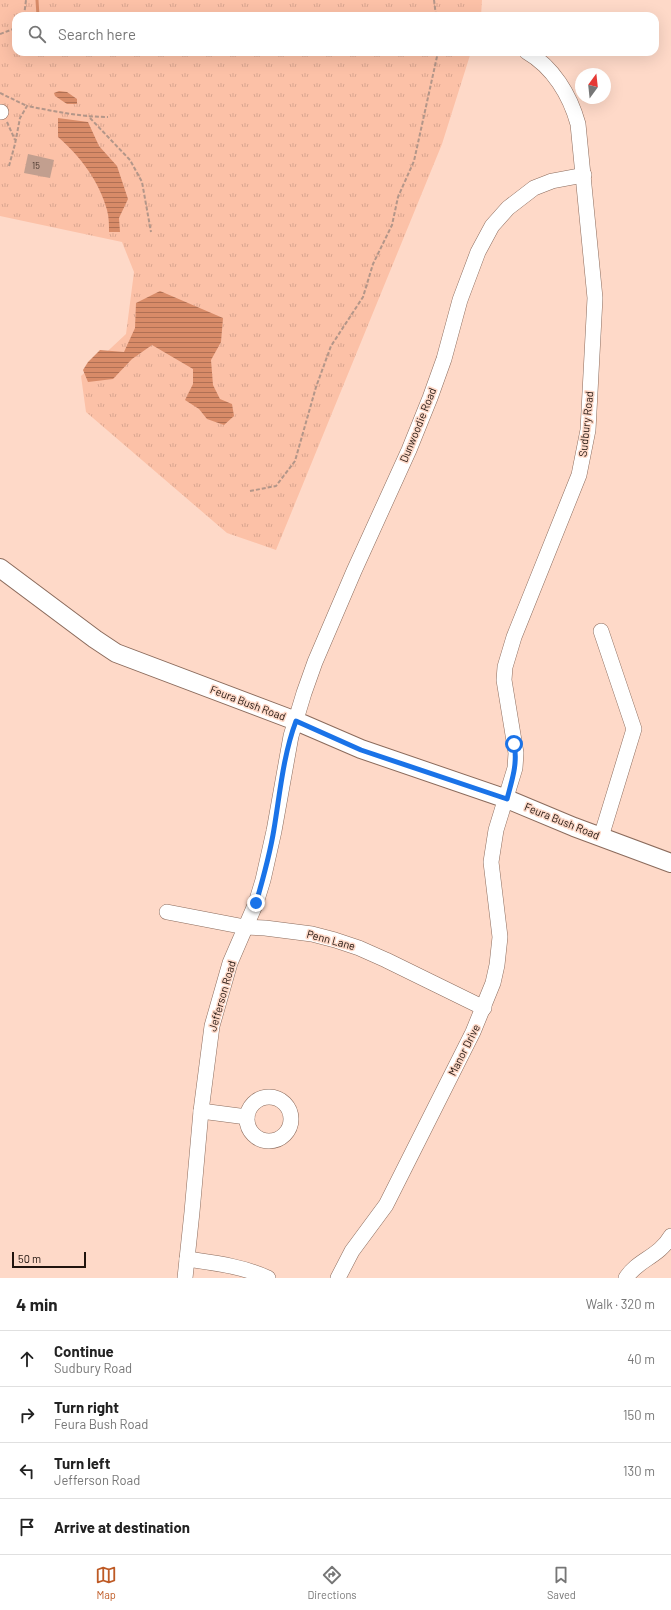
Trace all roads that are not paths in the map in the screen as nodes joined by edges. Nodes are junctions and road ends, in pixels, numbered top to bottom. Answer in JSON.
{"nodes":[{"id":1,"x":533,"y":56,"type":"edge"},
{"id":2,"x":584,"y":175,"type":"junction"},
{"id":3,"x":0,"y":568,"type":"edge"},
{"id":4,"x":601,"y":631,"type":"dead end"},
{"id":5,"x":296,"y":721,"type":"junction"},
{"id":6,"x":507,"y":799,"type":"junction"},
{"id":7,"x":601,"y":837,"type":"junction"},
{"id":8,"x":671,"y":863,"type":"edge"},
{"id":9,"x":166,"y":912,"type":"dead end"},
{"id":10,"x":246,"y":927,"type":"junction"},
{"id":11,"x":484,"y":1008,"type":"junction"},
{"id":12,"x":201,"y":1111,"type":"junction"},
{"id":13,"x":247,"y":1117,"type":"dead end"},
{"id":14,"x":671,"y":1236,"type":"edge"},
{"id":15,"x":187,"y":1259,"type":"junction"},
{"id":16,"x":185,"y":1278,"type":"edge"},
{"id":17,"x":268,"y":1278,"type":"edge"},
{"id":18,"x":338,"y":1278,"type":"edge"},
{"id":19,"x":626,"y":1278,"type":"edge"}],
"edges":[{"from":1,"to":2,"type":"street","name":"Sudbury Road"},
{"from":2,"to":5,"type":"street","name":"Dunwoodie Road"},
{"from":2,"to":6,"type":"street","name":"Sudbury Road"},
{"from":3,"to":5,"type":"main road","name":"Feura Bush Road"},
{"from":4,"to":7,"type":"street"},
{"from":5,"to":6,"type":"main road","name":"Feura Bush Road"},
{"from":5,"to":10,"type":"street","name":"Jefferson Road"},
{"from":6,"to":7,"type":"main road","name":"Feura Bush Road"},
{"from":6,"to":11,"type":"street","name":"Manor Drive"},
{"from":7,"to":8,"type":"main road","name":"Feura Bush Road"},
{"from":9,"to":10,"type":"street","name":"Penn Lane"},
{"from":10,"to":11,"type":"street","name":"Penn Lane"},
{"from":10,"to":12,"type":"street","name":"Jefferson Road"},
{"from":11,"to":18,"type":"street","name":"Manor Drive"},
{"from":12,"to":13,"type":"street"},
{"from":12,"to":15,"type":"street","name":"Jefferson Road"},
{"from":14,"to":19,"type":"street"},
{"from":15,"to":16,"type":"street","name":"Jefferson Road"},
{"from":15,"to":17,"type":"street"}]}
